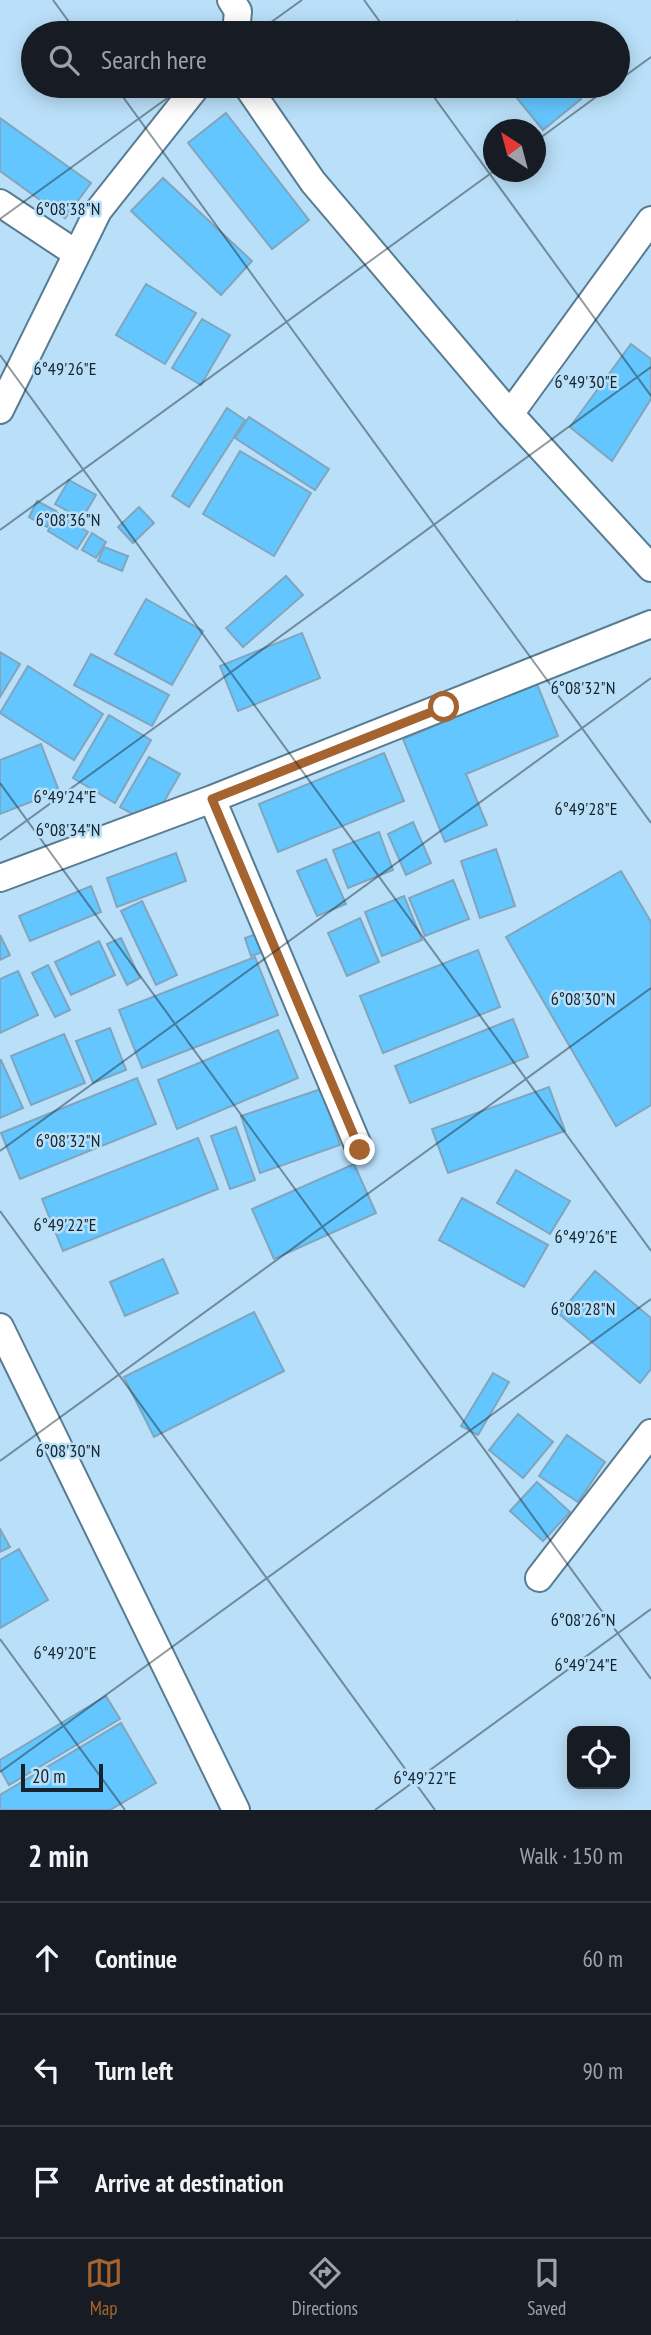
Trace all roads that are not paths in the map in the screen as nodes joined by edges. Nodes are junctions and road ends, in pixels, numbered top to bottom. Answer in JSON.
{"nodes":[{"id":1,"x":187,"y":98,"type":"edge"},
{"id":2,"x":255,"y":98,"type":"edge"},
{"id":3,"x":0,"y":203,"type":"edge"},
{"id":4,"x":651,"y":220,"type":"edge"},
{"id":5,"x":77,"y":254,"type":"junction"},
{"id":6,"x":0,"y":410,"type":"edge"},
{"id":7,"x":510,"y":414,"type":"junction"},
{"id":8,"x":651,"y":568,"type":"edge"},
{"id":9,"x":651,"y":624,"type":"edge"},
{"id":10,"x":212,"y":799,"type":"junction"},
{"id":11,"x":0,"y":878,"type":"edge"},
{"id":12,"x":360,"y":1150,"type":"dead end"},
{"id":13,"x":0,"y":1327,"type":"edge"},
{"id":14,"x":651,"y":1433,"type":"edge"},
{"id":15,"x":539,"y":1578,"type":"dead end"},
{"id":16,"x":236,"y":1810,"type":"edge"}],
"edges":[{"from":1,"to":5,"type":"street"},
{"from":2,"to":7,"type":"street"},
{"from":3,"to":5,"type":"street"},
{"from":4,"to":7,"type":"street"},
{"from":5,"to":6,"type":"street"},
{"from":7,"to":8,"type":"street"},
{"from":9,"to":10,"type":"street"},
{"from":10,"to":11,"type":"street"},
{"from":10,"to":12,"type":"street"},
{"from":13,"to":16,"type":"street"},
{"from":14,"to":15,"type":"street"}]}
